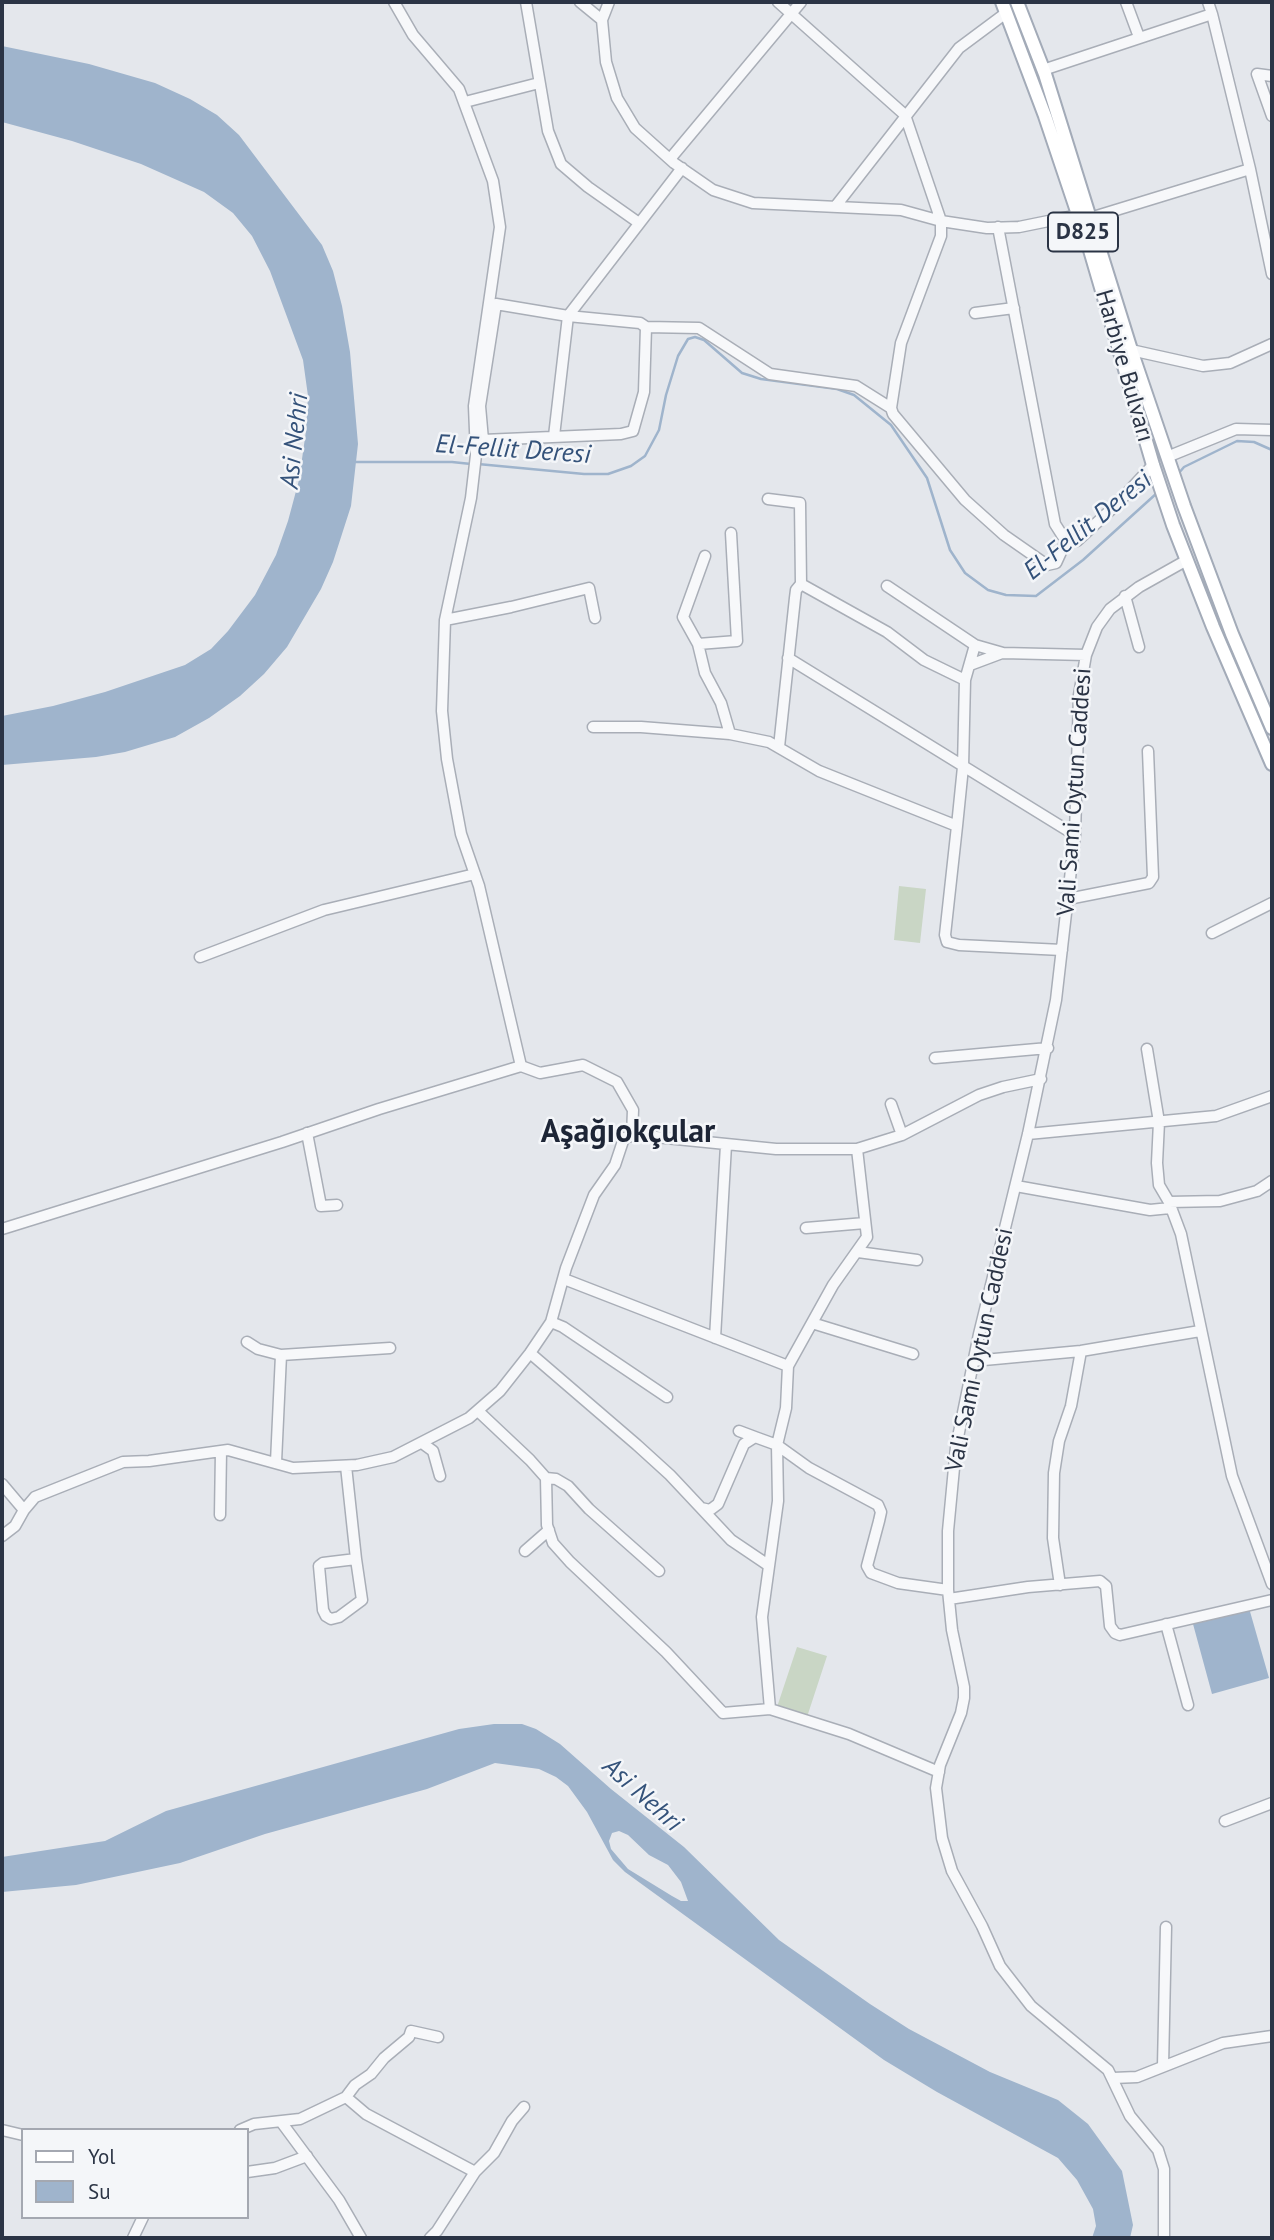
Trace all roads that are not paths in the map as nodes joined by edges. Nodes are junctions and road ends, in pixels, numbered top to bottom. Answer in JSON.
{"nodes":[{"id":1,"x":394,"y":2,"type":"edge"},
{"id":2,"x":526,"y":2,"type":"edge"},
{"id":3,"x":580,"y":2,"type":"edge"},
{"id":4,"x":609,"y":2,"type":"edge"},
{"id":5,"x":778,"y":2,"type":"edge"},
{"id":6,"x":801,"y":2,"type":"edge"},
{"id":7,"x":1017,"y":2,"type":"edge"},
{"id":8,"x":1126,"y":2,"type":"edge"},
{"id":9,"x":1208,"y":2,"type":"edge"},
{"id":10,"x":1004,"y":7,"type":"edge"},
{"id":11,"x":791,"y":13,"type":"junction"},
{"id":12,"x":1212,"y":14,"type":"junction"},
{"id":13,"x":602,"y":20,"type":"junction"},
{"id":14,"x":1139,"y":37,"type":"junction"},
{"id":15,"x":1043,"y":70,"type":"junction"},
{"id":16,"x":1272,"y":76,"type":"edge"},
{"id":17,"x":539,"y":83,"type":"junction"},
{"id":18,"x":465,"y":103,"type":"junction"},
{"id":19,"x":905,"y":115,"type":"junction"},
{"id":20,"x":1272,"y":116,"type":"edge"},
{"id":21,"x":670,"y":159,"type":"junction"},
{"id":22,"x":682,"y":168,"type":"junction"},
{"id":23,"x":1250,"y":169,"type":"junction"},
{"id":24,"x":835,"y":207,"type":"junction"},
{"id":25,"x":1084,"y":217,"type":"junction"},
{"id":26,"x":942,"y":222,"type":"junction"},
{"id":27,"x":639,"y":223,"type":"junction"},
{"id":28,"x":998,"y":228,"type":"junction"},
{"id":29,"x":1272,"y":274,"type":"edge"},
{"id":30,"x":1014,"y":308,"type":"junction"},
{"id":31,"x":975,"y":313,"type":"dead end"},
{"id":32,"x":568,"y":316,"type":"junction"},
{"id":33,"x":646,"y":327,"type":"junction"},
{"id":34,"x":1272,"y":344,"type":"edge"},
{"id":35,"x":1131,"y":350,"type":"junction"},
{"id":36,"x":891,"y":408,"type":"junction"},
{"id":37,"x":1272,"y":430,"type":"edge"},
{"id":38,"x":554,"y":436,"type":"junction"},
{"id":39,"x":479,"y":440,"type":"junction"},
{"id":40,"x":1167,"y":457,"type":"junction"},
{"id":41,"x":1153,"y":465,"type":"junction"},
{"id":42,"x":768,"y":499,"type":"dead end"},
{"id":43,"x":731,"y":533,"type":"dead end"},
{"id":44,"x":1067,"y":539,"type":"junction"},
{"id":45,"x":705,"y":556,"type":"dead end"},
{"id":46,"x":1186,"y":560,"type":"junction"},
{"id":47,"x":801,"y":584,"type":"junction"},
{"id":48,"x":887,"y":586,"type":"dead end"},
{"id":49,"x":1125,"y":596,"type":"junction"},
{"id":50,"x":595,"y":618,"type":"dead end"},
{"id":51,"x":445,"y":620,"type":"junction"},
{"id":52,"x":698,"y":644,"type":"junction"},
{"id":53,"x":975,"y":645,"type":"junction"},
{"id":54,"x":1139,"y":647,"type":"dead end"},
{"id":55,"x":1003,"y":653,"type":"junction"},
{"id":56,"x":1086,"y":655,"type":"junction"},
{"id":57,"x":788,"y":658,"type":"junction"},
{"id":58,"x":970,"y":665,"type":"junction"},
{"id":59,"x":965,"y":680,"type":"junction"},
{"id":60,"x":593,"y":727,"type":"dead end"},
{"id":61,"x":1272,"y":728,"type":"edge"},
{"id":62,"x":730,"y":734,"type":"junction"},
{"id":63,"x":779,"y":747,"type":"junction"},
{"id":64,"x":1147,"y":751,"type":"dead end"},
{"id":65,"x":1272,"y":764,"type":"edge"},
{"id":66,"x":963,"y":767,"type":"junction"},
{"id":67,"x":957,"y":826,"type":"junction"},
{"id":68,"x":1075,"y":835,"type":"junction"},
{"id":69,"x":475,"y":874,"type":"junction"},
{"id":70,"x":1068,"y":899,"type":"junction"},
{"id":71,"x":1272,"y":903,"type":"edge"},
{"id":72,"x":1212,"y":933,"type":"dead end"},
{"id":73,"x":1062,"y":950,"type":"junction"},
{"id":74,"x":200,"y":957,"type":"dead end"},
{"id":75,"x":1048,"y":1048,"type":"junction"},
{"id":76,"x":1147,"y":1049,"type":"dead end"},
{"id":77,"x":935,"y":1058,"type":"dead end"},
{"id":78,"x":521,"y":1066,"type":"junction"},
{"id":79,"x":1041,"y":1079,"type":"junction"},
{"id":80,"x":1272,"y":1096,"type":"edge"},
{"id":81,"x":891,"y":1104,"type":"dead end"},
{"id":82,"x":1159,"y":1122,"type":"junction"},
{"id":83,"x":307,"y":1133,"type":"junction"},
{"id":84,"x":902,"y":1135,"type":"junction"},
{"id":85,"x":1028,"y":1135,"type":"junction"},
{"id":86,"x":632,"y":1136,"type":"junction"},
{"id":87,"x":726,"y":1145,"type":"junction"},
{"id":88,"x":857,"y":1149,"type":"junction"},
{"id":89,"x":1272,"y":1181,"type":"edge"},
{"id":90,"x":1016,"y":1186,"type":"junction"},
{"id":91,"x":337,"y":1205,"type":"dead end"},
{"id":92,"x":1170,"y":1205,"type":"junction"},
{"id":93,"x":865,"y":1223,"type":"junction"},
{"id":94,"x":806,"y":1228,"type":"dead end"},
{"id":95,"x":2,"y":1229,"type":"edge"},
{"id":96,"x":858,"y":1252,"type":"junction"},
{"id":97,"x":917,"y":1261,"type":"dead end"},
{"id":98,"x":564,"y":1279,"type":"junction"},
{"id":99,"x":551,"y":1322,"type":"junction"},
{"id":100,"x":812,"y":1323,"type":"junction"},
{"id":101,"x":1200,"y":1331,"type":"junction"},
{"id":102,"x":715,"y":1338,"type":"junction"},
{"id":103,"x":247,"y":1342,"type":"dead end"},
{"id":104,"x":390,"y":1348,"type":"dead end"},
{"id":105,"x":1081,"y":1351,"type":"junction"},
{"id":106,"x":530,"y":1353,"type":"junction"},
{"id":107,"x":913,"y":1354,"type":"dead end"},
{"id":108,"x":281,"y":1355,"type":"junction"},
{"id":109,"x":973,"y":1361,"type":"junction"},
{"id":110,"x":788,"y":1366,"type":"junction"},
{"id":111,"x":667,"y":1397,"type":"dead end"},
{"id":112,"x":478,"y":1411,"type":"junction"},
{"id":113,"x":739,"y":1431,"type":"dead end"},
{"id":114,"x":755,"y":1437,"type":"junction"},
{"id":115,"x":422,"y":1443,"type":"junction"},
{"id":116,"x":777,"y":1445,"type":"junction"},
{"id":117,"x":221,"y":1451,"type":"junction"},
{"id":118,"x":276,"y":1462,"type":"junction"},
{"id":119,"x":346,"y":1466,"type":"junction"},
{"id":120,"x":440,"y":1476,"type":"dead end"},
{"id":121,"x":546,"y":1478,"type":"junction"},
{"id":122,"x":2,"y":1484,"type":"edge"},
{"id":123,"x":701,"y":1508,"type":"junction"},
{"id":124,"x":24,"y":1510,"type":"junction"},
{"id":125,"x":220,"y":1515,"type":"dead end"},
{"id":126,"x":549,"y":1530,"type":"junction"},
{"id":127,"x":2,"y":1536,"type":"edge"},
{"id":128,"x":525,"y":1551,"type":"dead end"},
{"id":129,"x":356,"y":1559,"type":"junction"},
{"id":130,"x":768,"y":1565,"type":"junction"},
{"id":131,"x":659,"y":1571,"type":"dead end"},
{"id":132,"x":1272,"y":1584,"type":"edge"},
{"id":133,"x":1060,"y":1585,"type":"junction"},
{"id":134,"x":948,"y":1594,"type":"junction"},
{"id":135,"x":1272,"y":1600,"type":"edge"},
{"id":136,"x":1166,"y":1624,"type":"junction"},
{"id":137,"x":1188,"y":1705,"type":"dead end"},
{"id":138,"x":770,"y":1709,"type":"junction"},
{"id":139,"x":939,"y":1772,"type":"junction"},
{"id":140,"x":1272,"y":1803,"type":"edge"},
{"id":141,"x":1225,"y":1821,"type":"dead end"},
{"id":142,"x":1166,"y":1927,"type":"dead end"},
{"id":143,"x":1272,"y":2035,"type":"edge"},
{"id":144,"x":439,"y":2037,"type":"dead end"},
{"id":145,"x":1163,"y":2066,"type":"junction"},
{"id":146,"x":1113,"y":2078,"type":"junction"},
{"id":147,"x":346,"y":2097,"type":"junction"},
{"id":148,"x":524,"y":2107,"type":"dead end"},
{"id":149,"x":282,"y":2123,"type":"junction"},
{"id":150,"x":245,"y":2128,"type":"edge"},
{"id":151,"x":2,"y":2130,"type":"edge"},
{"id":152,"x":21,"y":2135,"type":"edge"},
{"id":153,"x":307,"y":2156,"type":"junction"},
{"id":154,"x":248,"y":2172,"type":"edge"},
{"id":155,"x":475,"y":2172,"type":"junction"},
{"id":156,"x":142,"y":2219,"type":"edge"},
{"id":157,"x":132,"y":2238,"type":"edge"},
{"id":158,"x":361,"y":2238,"type":"edge"},
{"id":159,"x":430,"y":2238,"type":"edge"},
{"id":160,"x":1164,"y":2238,"type":"edge"}],
"edges":[{"from":1,"to":18,"type":"street"},
{"from":2,"to":17,"type":"street"},
{"from":3,"to":13,"type":"street"},
{"from":4,"to":13,"type":"street"},
{"from":5,"to":11,"type":"street"},
{"from":6,"to":11,"type":"street"},
{"from":7,"to":15,"type":"main road","name":"Harbiye Bulvarı","number":"D825"},
{"from":8,"to":14,"type":"street"},
{"from":9,"to":12,"type":"street"},
{"from":10,"to":19,"type":"street"},
{"from":10,"to":25,"type":"main road","name":"Harbiye Bulvarı","number":"D825"},
{"from":11,"to":19,"type":"street"},
{"from":11,"to":21,"type":"street"},
{"from":12,"to":14,"type":"street"},
{"from":12,"to":23,"type":"street"},
{"from":13,"to":21,"type":"street"},
{"from":14,"to":15,"type":"street"},
{"from":15,"to":25,"type":"main road","name":"Harbiye Bulvarı","number":"D825"},
{"from":16,"to":20,"type":"street"},
{"from":17,"to":18,"type":"street"},
{"from":17,"to":27,"type":"street"},
{"from":18,"to":39,"type":"street"},
{"from":19,"to":24,"type":"street"},
{"from":19,"to":26,"type":"street"},
{"from":21,"to":22,"type":"street"},
{"from":22,"to":24,"type":"street"},
{"from":22,"to":27,"type":"street"},
{"from":23,"to":25,"type":"street"},
{"from":23,"to":29,"type":"street"},
{"from":24,"to":26,"type":"street"},
{"from":25,"to":28,"type":"street"},
{"from":25,"to":35,"type":"main road","name":"Harbiye Bulvarı","number":"D825"},
{"from":25,"to":41,"type":"main road","name":"Harbiye Bulvarı","number":"D825"},
{"from":26,"to":28,"type":"street"},
{"from":26,"to":36,"type":"street"},
{"from":27,"to":32,"type":"street"},
{"from":28,"to":30,"type":"street"},
{"from":30,"to":31,"type":"street"},
{"from":30,"to":44,"type":"street"},
{"from":32,"to":33,"type":"street"},
{"from":32,"to":38,"type":"street"},
{"from":32,"to":39,"type":"street"},
{"from":33,"to":36,"type":"street"},
{"from":33,"to":38,"type":"street"},
{"from":34,"to":35,"type":"street"},
{"from":35,"to":40,"type":"main road","name":"Harbiye Bulvarı","number":"D825"},
{"from":36,"to":44,"type":"street"},
{"from":37,"to":40,"type":"street"},
{"from":38,"to":39,"type":"street"},
{"from":39,"to":51,"type":"street"},
{"from":40,"to":61,"type":"main road","name":"Harbiye Bulvarı","number":"D825"},
{"from":41,"to":44,"type":"street"},
{"from":41,"to":46,"type":"main road","name":"Harbiye Bulvarı","number":"D825"},
{"from":42,"to":47,"type":"street"},
{"from":43,"to":52,"type":"street"},
{"from":45,"to":52,"type":"street"},
{"from":46,"to":49,"type":"street","name":"Vali Sami Oytun Caddesi"},
{"from":46,"to":65,"type":"main road","name":"Harbiye Bulvarı","number":"D825"},
{"from":47,"to":57,"type":"street"},
{"from":47,"to":59,"type":"street"},
{"from":48,"to":53,"type":"street"},
{"from":49,"to":54,"type":"street"},
{"from":49,"to":56,"type":"street","name":"Vali Sami Oytun Caddesi"},
{"from":50,"to":51,"type":"street"},
{"from":51,"to":69,"type":"street"},
{"from":52,"to":62,"type":"street"},
{"from":53,"to":55,"type":"street"},
{"from":53,"to":58,"type":"street"},
{"from":55,"to":56,"type":"street"},
{"from":55,"to":58,"type":"street"},
{"from":56,"to":68,"type":"street","name":"Vali Sami Oytun Caddesi"},
{"from":57,"to":63,"type":"street"},
{"from":57,"to":66,"type":"street"},
{"from":58,"to":59,"type":"street"},
{"from":59,"to":66,"type":"street"},
{"from":60,"to":62,"type":"street"},
{"from":62,"to":63,"type":"street"},
{"from":63,"to":67,"type":"street"},
{"from":64,"to":70,"type":"street"},
{"from":66,"to":67,"type":"street"},
{"from":66,"to":68,"type":"street"},
{"from":67,"to":73,"type":"street"},
{"from":68,"to":70,"type":"street","name":"Vali Sami Oytun Caddesi"},
{"from":69,"to":74,"type":"street"},
{"from":69,"to":78,"type":"street"},
{"from":70,"to":73,"type":"street","name":"Vali Sami Oytun Caddesi"},
{"from":71,"to":72,"type":"street"},
{"from":73,"to":75,"type":"street","name":"Vali Sami Oytun Caddesi"},
{"from":75,"to":77,"type":"street"},
{"from":75,"to":79,"type":"street","name":"Vali Sami Oytun Caddesi"},
{"from":76,"to":82,"type":"street"},
{"from":78,"to":83,"type":"street"},
{"from":78,"to":86,"type":"street"},
{"from":79,"to":84,"type":"street"},
{"from":79,"to":85,"type":"street","name":"Vali Sami Oytun Caddesi"},
{"from":80,"to":82,"type":"street"},
{"from":81,"to":84,"type":"street"},
{"from":82,"to":85,"type":"street"},
{"from":82,"to":92,"type":"street"},
{"from":83,"to":91,"type":"street"},
{"from":83,"to":95,"type":"street"},
{"from":84,"to":88,"type":"street"},
{"from":85,"to":90,"type":"street","name":"Vali Sami Oytun Caddesi"},
{"from":86,"to":87,"type":"street"},
{"from":86,"to":98,"type":"street"},
{"from":87,"to":88,"type":"street"},
{"from":87,"to":102,"type":"street"},
{"from":88,"to":93,"type":"street"},
{"from":89,"to":92,"type":"street"},
{"from":90,"to":92,"type":"street"},
{"from":90,"to":109,"type":"street","name":"Vali Sami Oytun Caddesi"},
{"from":92,"to":101,"type":"street"},
{"from":93,"to":94,"type":"street"},
{"from":93,"to":96,"type":"street"},
{"from":96,"to":97,"type":"street"},
{"from":96,"to":100,"type":"street"},
{"from":98,"to":99,"type":"street"},
{"from":98,"to":102,"type":"street"},
{"from":99,"to":106,"type":"street"},
{"from":99,"to":111,"type":"street"},
{"from":100,"to":107,"type":"street"},
{"from":100,"to":110,"type":"street"},
{"from":101,"to":105,"type":"street"},
{"from":101,"to":132,"type":"street"},
{"from":102,"to":110,"type":"street"},
{"from":103,"to":108,"type":"street"},
{"from":104,"to":108,"type":"street"},
{"from":105,"to":109,"type":"street"},
{"from":105,"to":133,"type":"street"},
{"from":106,"to":112,"type":"street"},
{"from":106,"to":123,"type":"street"},
{"from":108,"to":118,"type":"street"},
{"from":109,"to":134,"type":"street","name":"Vali Sami Oytun Caddesi"},
{"from":110,"to":116,"type":"street"},
{"from":112,"to":115,"type":"street"},
{"from":112,"to":121,"type":"street"},
{"from":113,"to":114,"type":"street"},
{"from":114,"to":116,"type":"street"},
{"from":114,"to":123,"type":"street"},
{"from":115,"to":119,"type":"street"},
{"from":115,"to":120,"type":"street"},
{"from":116,"to":130,"type":"street"},
{"from":116,"to":134,"type":"street"},
{"from":117,"to":118,"type":"street"},
{"from":117,"to":124,"type":"street"},
{"from":117,"to":125,"type":"street"},
{"from":118,"to":119,"type":"street"},
{"from":119,"to":129,"type":"street"},
{"from":121,"to":126,"type":"street"},
{"from":121,"to":131,"type":"street"},
{"from":122,"to":124,"type":"street"},
{"from":123,"to":130,"type":"street"},
{"from":124,"to":127,"type":"street"},
{"from":126,"to":128,"type":"street"},
{"from":126,"to":138,"type":"street"},
{"from":129,"to":129,"type":"street"},
{"from":130,"to":138,"type":"street"},
{"from":133,"to":134,"type":"street"},
{"from":133,"to":136,"type":"street"},
{"from":134,"to":139,"type":"street","name":"Vali Sami Oytun Caddesi"},
{"from":135,"to":136,"type":"street"},
{"from":136,"to":137,"type":"street"},
{"from":138,"to":139,"type":"street"},
{"from":139,"to":146,"type":"street","name":"Vali Sami Oytun Caddesi"},
{"from":140,"to":141,"type":"street"},
{"from":142,"to":145,"type":"street"},
{"from":143,"to":145,"type":"street"},
{"from":144,"to":147,"type":"street"},
{"from":145,"to":146,"type":"street"},
{"from":146,"to":160,"type":"street","name":"Vali Sami Oytun Caddesi"},
{"from":147,"to":149,"type":"street"},
{"from":147,"to":155,"type":"street"},
{"from":148,"to":155,"type":"street"},
{"from":149,"to":150,"type":"street"},
{"from":149,"to":153,"type":"street"},
{"from":151,"to":152,"type":"street"},
{"from":153,"to":154,"type":"street"},
{"from":153,"to":158,"type":"street"},
{"from":155,"to":159,"type":"street"},
{"from":156,"to":157,"type":"street"}]}
